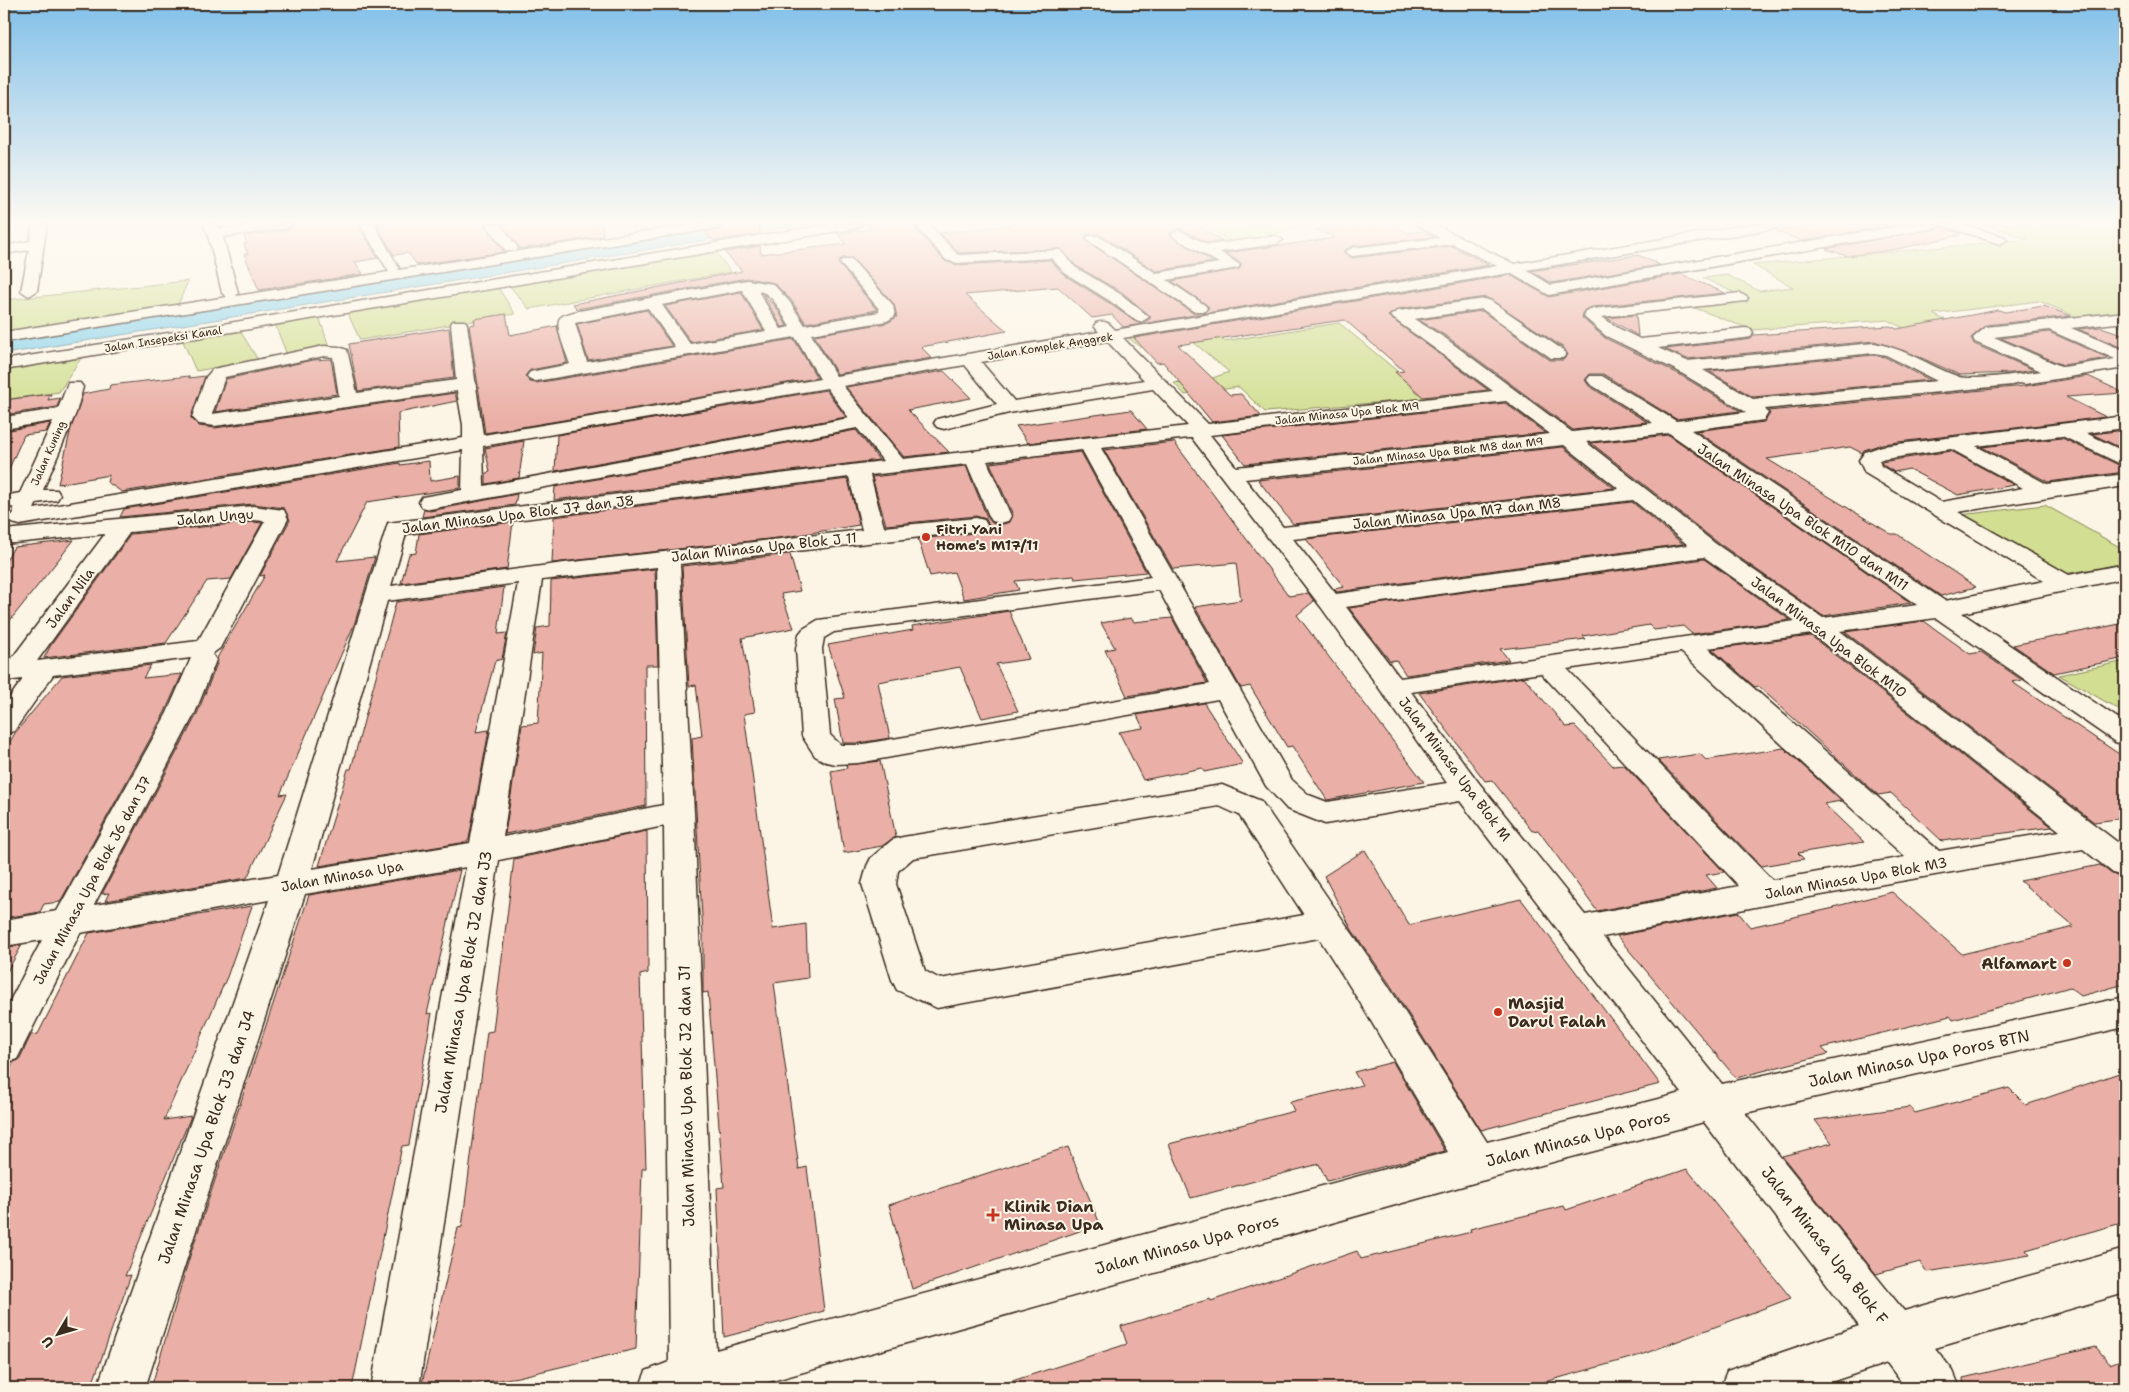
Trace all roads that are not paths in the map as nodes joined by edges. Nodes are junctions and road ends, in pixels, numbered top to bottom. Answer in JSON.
{"nodes":[{"id":1,"x":229,"y":289,"type":"edge"},
{"id":2,"x":309,"y":289,"type":"edge"},
{"id":3,"x":462,"y":289,"type":"edge"},
{"id":4,"x":725,"y":289,"type":"edge"},
{"id":5,"x":749,"y":289,"type":"edge"},
{"id":6,"x":771,"y":289,"type":"edge"},
{"id":7,"x":870,"y":289,"type":"edge"},
{"id":8,"x":1099,"y":289,"type":"edge"},
{"id":9,"x":1169,"y":289,"type":"edge"},
{"id":10,"x":1315,"y":289,"type":"edge"},
{"id":11,"x":1385,"y":289,"type":"edge"},
{"id":12,"x":230,"y":293,"type":"dead end"},
{"id":13,"x":1740,"y":298,"type":"dead end"},
{"id":14,"x":652,"y":302,"type":"junction"},
{"id":15,"x":1198,"y":308,"type":"junction"},
{"id":16,"x":1141,"y":317,"type":"junction"},
{"id":17,"x":2125,"y":317,"type":"edge"},
{"id":18,"x":459,"y":324,"type":"dead end"},
{"id":19,"x":2051,"y":325,"type":"junction"},
{"id":20,"x":1077,"y":327,"type":"joint"},
{"id":21,"x":801,"y":332,"type":"junction"},
{"id":22,"x":1101,"y":333,"type":"junction"},
{"id":23,"x":1744,"y":333,"type":"dead end"},
{"id":24,"x":777,"y":336,"type":"junction"},
{"id":25,"x":4,"y":337,"type":"edge"},
{"id":26,"x":1635,"y":345,"type":"junction"},
{"id":27,"x":686,"y":350,"type":"junction"},
{"id":28,"x":1557,"y":354,"type":"dead end"},
{"id":29,"x":2125,"y":356,"type":"edge"},
{"id":30,"x":969,"y":359,"type":"junction"},
{"id":31,"x":2125,"y":363,"type":"edge"},
{"id":32,"x":4,"y":364,"type":"edge"},
{"id":33,"x":1684,"y":367,"type":"junction"},
{"id":34,"x":580,"y":368,"type":"junction"},
{"id":35,"x":2061,"y":373,"type":"junction"},
{"id":36,"x":827,"y":375,"type":"junction"},
{"id":37,"x":536,"y":376,"type":"dead end"},
{"id":38,"x":1596,"y":380,"type":"dead end"},
{"id":39,"x":465,"y":384,"type":"junction"},
{"id":40,"x":1148,"y":384,"type":"junction"},
{"id":41,"x":1958,"y":384,"type":"junction"},
{"id":42,"x":74,"y":388,"type":"dead end"},
{"id":43,"x":1508,"y":395,"type":"junction"},
{"id":44,"x":349,"y":400,"type":"junction"},
{"id":45,"x":1750,"y":405,"type":"junction"},
{"id":46,"x":1009,"y":407,"type":"junction"},
{"id":47,"x":66,"y":413,"type":"junction"},
{"id":48,"x":860,"y":422,"type":"junction"},
{"id":49,"x":2125,"y":422,"type":"edge"},
{"id":50,"x":4,"y":423,"type":"edge"},
{"id":51,"x":944,"y":423,"type":"dead end"},
{"id":52,"x":1670,"y":428,"type":"junction"},
{"id":53,"x":2064,"y":429,"type":"junction"},
{"id":54,"x":1196,"y":431,"type":"junction"},
{"id":55,"x":473,"y":433,"type":"junction"},
{"id":56,"x":1568,"y":438,"type":"junction"},
{"id":57,"x":1954,"y":443,"type":"junction"},
{"id":58,"x":1089,"y":444,"type":"junction"},
{"id":59,"x":974,"y":456,"type":"junction"},
{"id":60,"x":2125,"y":460,"type":"edge"},
{"id":61,"x":897,"y":465,"type":"junction"},
{"id":62,"x":858,"y":470,"type":"junction"},
{"id":63,"x":1230,"y":474,"type":"junction"},
{"id":64,"x":2125,"y":480,"type":"edge"},
{"id":65,"x":2044,"y":491,"type":"junction"},
{"id":66,"x":1636,"y":493,"type":"junction"},
{"id":67,"x":473,"y":494,"type":"junction"},
{"id":68,"x":29,"y":498,"type":"junction"},
{"id":69,"x":4,"y":502,"type":"edge"},
{"id":70,"x":430,"y":502,"type":"dead end"},
{"id":71,"x":1936,"y":509,"type":"junction"},
{"id":72,"x":1000,"y":516,"type":"dead end"},
{"id":73,"x":124,"y":524,"type":"junction"},
{"id":74,"x":976,"y":525,"type":"dead end"},
{"id":75,"x":1278,"y":534,"type":"junction"},
{"id":76,"x":875,"y":535,"type":"junction"},
{"id":77,"x":4,"y":537,"type":"edge"},
{"id":78,"x":1708,"y":548,"type":"junction"},
{"id":79,"x":668,"y":558,"type":"junction"},
{"id":80,"x":2125,"y":571,"type":"edge"},
{"id":81,"x":531,"y":575,"type":"junction"},
{"id":82,"x":1166,"y":582,"type":"junction"},
{"id":83,"x":2065,"y":583,"type":"junction"},
{"id":84,"x":377,"y":595,"type":"junction"},
{"id":85,"x":1330,"y":602,"type":"junction"},
{"id":86,"x":1940,"y":610,"type":"junction"},
{"id":87,"x":1818,"y":627,"type":"junction"},
{"id":88,"x":1687,"y":643,"type":"junction"},
{"id":89,"x":205,"y":654,"type":"junction"},
{"id":90,"x":1547,"y":664,"type":"junction"},
{"id":91,"x":44,"y":668,"type":"junction"},
{"id":92,"x":10,"y":672,"type":"edge"},
{"id":93,"x":1393,"y":687,"type":"junction"},
{"id":94,"x":1228,"y":689,"type":"junction"},
{"id":95,"x":182,"y":713,"type":"joint"},
{"id":96,"x":4,"y":726,"type":"edge"},
{"id":97,"x":2125,"y":736,"type":"edge"},
{"id":98,"x":1468,"y":790,"type":"junction"},
{"id":99,"x":679,"y":812,"type":"junction"},
{"id":100,"x":2089,"y":837,"type":"junction"},
{"id":101,"x":485,"y":852,"type":"junction"},
{"id":102,"x":1934,"y":864,"type":"junction"},
{"id":103,"x":2125,"y":865,"type":"edge"},
{"id":104,"x":291,"y":885,"type":"junction"},
{"id":105,"x":1765,"y":893,"type":"junction"},
{"id":106,"x":68,"y":922,"type":"junction"},
{"id":107,"x":1326,"y":924,"type":"junction"},
{"id":108,"x":1578,"y":929,"type":"junction"},
{"id":109,"x":4,"y":933,"type":"edge"},
{"id":110,"x":2125,"y":1012,"type":"edge"},
{"id":111,"x":4,"y":1048,"type":"edge"},
{"id":112,"x":1712,"y":1104,"type":"junction"},
{"id":113,"x":1477,"y":1163,"type":"junction"},
{"id":114,"x":2125,"y":1271,"type":"edge"},
{"id":115,"x":1897,"y":1336,"type":"junction"},
{"id":116,"x":749,"y":1377,"type":"edge"},
{"id":117,"x":678,"y":1384,"type":"edge"},
{"id":118,"x":122,"y":1388,"type":"edge"},
{"id":119,"x":395,"y":1388,"type":"edge"},
{"id":120,"x":1744,"y":1388,"type":"edge"},
{"id":121,"x":1936,"y":1388,"type":"edge"}],
"edges":[{"from":1,"to":12,"type":"street"},
{"from":2,"to":25,"type":"street"},
{"from":3,"to":32,"type":"street","name":"Jalan Insepeksi Kanal"},
{"from":4,"to":14,"type":"street"},
{"from":5,"to":24,"type":"street"},
{"from":6,"to":21,"type":"street"},
{"from":7,"to":21,"type":"street"},
{"from":8,"to":16,"type":"street"},
{"from":9,"to":15,"type":"street"},
{"from":10,"to":15,"type":"street","name":"Jalan Komplek Anggrek"},
{"from":11,"to":22,"type":"street","name":"Jalan Komplek Anggrek"},
{"from":13,"to":26,"type":"street"},
{"from":14,"to":27,"type":"street"},
{"from":14,"to":34,"type":"street"},
{"from":15,"to":16,"type":"street","name":"Jalan Komplek Anggrek"},
{"from":16,"to":22,"type":"street","name":"Jalan Komplek Anggrek"},
{"from":17,"to":19,"type":"street"},
{"from":18,"to":39,"type":"street"},
{"from":19,"to":29,"type":"street"},
{"from":19,"to":35,"type":"street"},
{"from":20,"to":22,"type":"street","name":"Jalan Minasa Upa Blok M"},
{"from":20,"to":36,"type":"street","name":"Jalan Komplek Anggrek"},
{"from":21,"to":24,"type":"street"},
{"from":21,"to":36,"type":"street"},
{"from":22,"to":30,"type":"street","name":"Jalan Komplek Anggrek"},
{"from":22,"to":40,"type":"street","name":"Jalan Minasa Upa Blok M"},
{"from":23,"to":26,"type":"street"},
{"from":24,"to":27,"type":"street"},
{"from":26,"to":33,"type":"street"},
{"from":27,"to":34,"type":"street"},
{"from":28,"to":43,"type":"street","name":"Jalan Minasa Upa Blok M10"},
{"from":30,"to":36,"type":"street","name":"Jalan Komplek Anggrek"},
{"from":30,"to":46,"type":"street"},
{"from":31,"to":35,"type":"street"},
{"from":33,"to":41,"type":"street"},
{"from":33,"to":45,"type":"street"},
{"from":34,"to":37,"type":"street"},
{"from":35,"to":41,"type":"street"},
{"from":36,"to":48,"type":"street"},
{"from":36,"to":55,"type":"street","name":"Jalan Komplek Anggrek"},
{"from":36,"to":55,"type":"street","name":"Jalan Komplek Anggrek"},
{"from":38,"to":52,"type":"street","name":"Jalan Minasa Upa Blok M10 dan M11"},
{"from":39,"to":44,"type":"street"},
{"from":39,"to":55,"type":"street"},
{"from":40,"to":46,"type":"street"},
{"from":40,"to":54,"type":"street","name":"Jalan Minasa Upa Blok M"},
{"from":41,"to":45,"type":"street"},
{"from":42,"to":47,"type":"street","name":"Jalan Kuning"},
{"from":43,"to":54,"type":"street","name":"Jalan Minasa Upa Blok M9"},
{"from":43,"to":56,"type":"street","name":"Jalan Minasa Upa Blok M10"},
{"from":44,"to":44,"type":"street"},
{"from":45,"to":52,"type":"street","name":"Jalan Minasa Upa Blok M8 dan M9"},
{"from":46,"to":51,"type":"street"},
{"from":47,"to":50,"type":"street"},
{"from":47,"to":68,"type":"street","name":"Jalan Kuning"},
{"from":48,"to":61,"type":"street"},
{"from":48,"to":67,"type":"street"},
{"from":49,"to":53,"type":"street"},
{"from":52,"to":56,"type":"street","name":"Jalan Minasa Upa Blok M8 dan M9"},
{"from":52,"to":86,"type":"street","name":"Jalan Minasa Upa Blok M10 dan M11"},
{"from":53,"to":57,"type":"street"},
{"from":53,"to":60,"type":"street"},
{"from":54,"to":58,"type":"street"},
{"from":54,"to":63,"type":"street","name":"Jalan Minasa Upa Blok M"},
{"from":55,"to":67,"type":"street"},
{"from":55,"to":68,"type":"street"},
{"from":55,"to":68,"type":"street","name":"Jalan Kuning"},
{"from":56,"to":63,"type":"street","name":"Jalan Minasa Upa Blok M8 dan M9"},
{"from":56,"to":66,"type":"street","name":"Jalan Minasa Upa Blok M10"},
{"from":57,"to":65,"type":"street"},
{"from":57,"to":71,"type":"street"},
{"from":58,"to":59,"type":"street"},
{"from":58,"to":82,"type":"street"},
{"from":59,"to":61,"type":"street"},
{"from":59,"to":72,"type":"street"},
{"from":61,"to":62,"type":"street"},
{"from":62,"to":76,"type":"street","name":"Jalan Minasa Upa Blok J 11"},
{"from":62,"to":84,"type":"street","name":"Jalan Minasa Upa Blok J7 dan J8"},
{"from":63,"to":75,"type":"street","name":"Jalan Minasa Upa Blok M"},
{"from":64,"to":65,"type":"street"},
{"from":65,"to":71,"type":"street"},
{"from":66,"to":75,"type":"street","name":"Jalan Minasa Upa M7 dan M8"},
{"from":66,"to":78,"type":"street","name":"Jalan Minasa Upa Blok M10"},
{"from":67,"to":70,"type":"street"},
{"from":68,"to":69,"type":"street"},
{"from":71,"to":83,"type":"street"},
{"from":73,"to":77,"type":"street","name":"Jalan Ungu"},
{"from":73,"to":89,"type":"street","name":"Jalan Ungu"},
{"from":73,"to":92,"type":"street","name":"Jalan Nila"},
{"from":74,"to":76,"type":"street"},
{"from":75,"to":85,"type":"street","name":"Jalan Minasa Upa Blok M"},
{"from":76,"to":79,"type":"street","name":"Jalan Minasa Upa Blok J 11"},
{"from":78,"to":85,"type":"street"},
{"from":78,"to":87,"type":"street","name":"Jalan Minasa Upa Blok M10"},
{"from":79,"to":81,"type":"street","name":"Jalan Minasa Upa Blok J 11"},
{"from":79,"to":99,"type":"street","name":"Jalan Minasa Upa Blok J2 dan J1"},
{"from":80,"to":83,"type":"street"},
{"from":81,"to":84,"type":"street","name":"Jalan Minasa Upa Blok J 11"},
{"from":81,"to":101,"type":"street","name":"Jalan Minasa Upa Blok J2 dan J3"},
{"from":82,"to":94,"type":"street"},
{"from":82,"to":94,"type":"street"},
{"from":83,"to":86,"type":"street"},
{"from":84,"to":104,"type":"street","name":"Jalan Minasa Upa Blok J7 dan J8"},
{"from":85,"to":93,"type":"street","name":"Jalan Minasa Upa Blok M"},
{"from":86,"to":87,"type":"street"},
{"from":86,"to":97,"type":"street","name":"Jalan Minasa Upa Blok M10 dan M11"},
{"from":87,"to":88,"type":"street"},
{"from":87,"to":100,"type":"street","name":"Jalan Minasa Upa Blok M10"},
{"from":88,"to":90,"type":"street"},
{"from":88,"to":102,"type":"street"},
{"from":89,"to":91,"type":"street"},
{"from":89,"to":95,"type":"street","name":"Jalan Ungu"},
{"from":90,"to":93,"type":"street"},
{"from":90,"to":105,"type":"street"},
{"from":91,"to":92,"type":"street"},
{"from":91,"to":96,"type":"street"},
{"from":93,"to":98,"type":"street","name":"Jalan Minasa Upa Blok M"},
{"from":94,"to":98,"type":"street"},
{"from":95,"to":106,"type":"street","name":"Jalan Minasa Upa Blok J6 dan J7"},
{"from":98,"to":108,"type":"street","name":"Jalan Minasa Upa Blok M"},
{"from":99,"to":101,"type":"street","name":"Jalan Minasa Upa"},
{"from":99,"to":117,"type":"street","name":"Jalan Minasa Upa Blok J2 dan J1"},
{"from":100,"to":102,"type":"street","name":"Jalan Minasa Upa Blok M3"},
{"from":100,"to":103,"type":"street"},
{"from":101,"to":104,"type":"street","name":"Jalan Minasa Upa"},
{"from":101,"to":119,"type":"street","name":"Jalan Minasa Upa Blok J2 dan J3"},
{"from":102,"to":105,"type":"street","name":"Jalan Minasa Upa Blok M3"},
{"from":104,"to":106,"type":"street","name":"Jalan Minasa Upa"},
{"from":104,"to":118,"type":"street","name":"Jalan Minasa Upa Blok J3 dan J4"},
{"from":105,"to":108,"type":"street","name":"Jalan Minasa Upa Blok M3"},
{"from":106,"to":109,"type":"street","name":"Jalan Minasa Upa"},
{"from":106,"to":111,"type":"street","name":"Jalan Minasa Upa Blok J6 dan J7"},
{"from":107,"to":107,"type":"street"},
{"from":107,"to":113,"type":"street"},
{"from":108,"to":112,"type":"street","name":"Jalan Minasa Upa Blok M"},
{"from":110,"to":112,"type":"street","name":"Jalan Minasa Upa Poros BTN"},
{"from":112,"to":113,"type":"street","name":"Jalan Minasa Upa Poros"},
{"from":112,"to":115,"type":"street","name":"Jalan Minasa Upa Blok F"},
{"from":113,"to":116,"type":"street","name":"Jalan Minasa Upa Poros"},
{"from":114,"to":115,"type":"street"},
{"from":115,"to":120,"type":"street"},
{"from":115,"to":121,"type":"street","name":"Jalan Minasa Upa Blok F"},
{"from":116,"to":117,"type":"street","name":"Jalan Minasa Upa Poros"}]}
